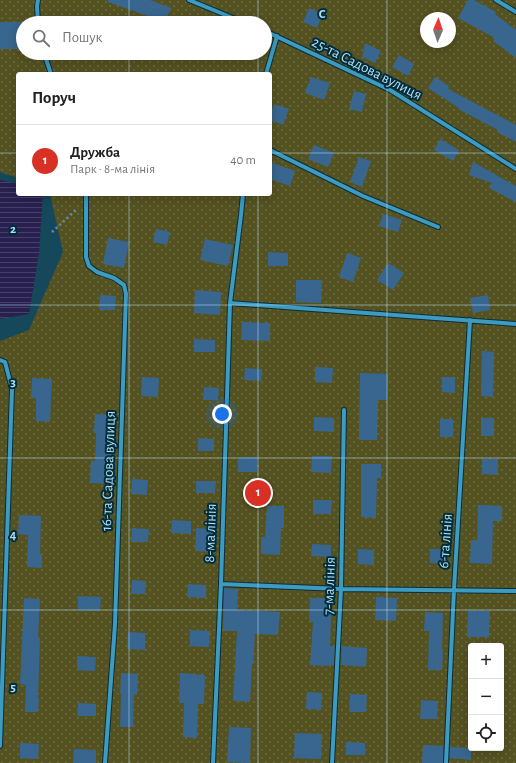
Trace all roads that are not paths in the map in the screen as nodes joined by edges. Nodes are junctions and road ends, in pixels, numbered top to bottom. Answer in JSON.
{"nodes":[{"id":1,"x":38,"y":0,"type":"edge"},
{"id":2,"x":189,"y":0,"type":"edge"},
{"id":3,"x":496,"y":0,"type":"edge"},
{"id":4,"x":516,"y":12,"type":"edge"},
{"id":5,"x":38,"y":16,"type":"edge"},
{"id":6,"x":228,"y":16,"type":"edge"},
{"id":7,"x":272,"y":34,"type":"edge"},
{"id":8,"x":277,"y":36,"type":"junction"},
{"id":9,"x":272,"y":53,"type":"edge"},
{"id":10,"x":46,"y":60,"type":"edge"},
{"id":11,"x":270,"y":60,"type":"edge"},
{"id":12,"x":50,"y":72,"type":"edge"},
{"id":13,"x":267,"y":72,"type":"edge"},
{"id":14,"x":272,"y":151,"type":"edge"},
{"id":15,"x":516,"y":169,"type":"edge"},
{"id":16,"x":86,"y":196,"type":"edge"},
{"id":17,"x":243,"y":196,"type":"edge"},
{"id":18,"x":438,"y":227,"type":"dead end"},
{"id":19,"x":230,"y":303,"type":"junction"},
{"id":20,"x":470,"y":320,"type":"junction"},
{"id":21,"x":516,"y":324,"type":"edge"},
{"id":22,"x":0,"y":360,"type":"edge"},
{"id":23,"x":344,"y":410,"type":"dead end"},
{"id":24,"x":221,"y":584,"type":"junction"},
{"id":25,"x":341,"y":589,"type":"junction"},
{"id":26,"x":454,"y":589,"type":"junction"},
{"id":27,"x":516,"y":590,"type":"edge"},
{"id":28,"x":0,"y":746,"type":"edge"},
{"id":29,"x":106,"y":763,"type":"edge"},
{"id":30,"x":213,"y":763,"type":"edge"},
{"id":31,"x":332,"y":763,"type":"edge"},
{"id":32,"x":446,"y":763,"type":"edge"}],
"edges":[{"from":1,"to":5,"type":"street"},
{"from":2,"to":6,"type":"street"},
{"from":3,"to":4,"type":"street"},
{"from":7,"to":8,"type":"street","name":"25-та Садова вулиця"},
{"from":8,"to":9,"type":"street"},
{"from":8,"to":15,"type":"street","name":"25-та Садова вулиця"},
{"from":10,"to":12,"type":"street"},
{"from":11,"to":13,"type":"street"},
{"from":14,"to":18,"type":"street"},
{"from":16,"to":29,"type":"street","name":"16-та Садова вулиця"},
{"from":17,"to":19,"type":"street","name":"8-ма лінія"},
{"from":19,"to":20,"type":"street"},
{"from":19,"to":24,"type":"street","name":"8-ма лінія"},
{"from":20,"to":21,"type":"street"},
{"from":20,"to":26,"type":"street","name":"6-та лінія"},
{"from":22,"to":28,"type":"street"},
{"from":23,"to":25,"type":"street","name":"7-ма лінія"},
{"from":24,"to":25,"type":"street"},
{"from":24,"to":30,"type":"street","name":"8-ма лінія"},
{"from":25,"to":26,"type":"street"},
{"from":25,"to":31,"type":"street","name":"7-ма лінія"},
{"from":26,"to":27,"type":"street"},
{"from":26,"to":32,"type":"street","name":"6-та лінія"}]}
